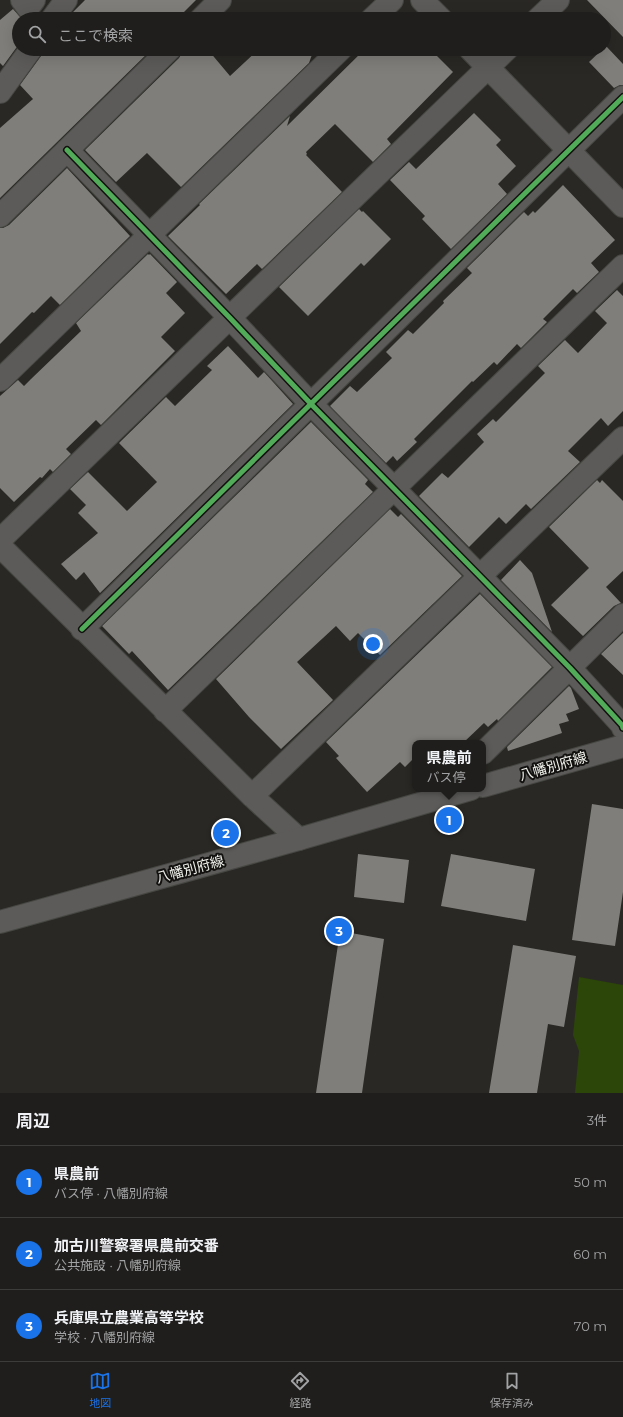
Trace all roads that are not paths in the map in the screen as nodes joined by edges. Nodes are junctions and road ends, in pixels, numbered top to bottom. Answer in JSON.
{"nodes":[{"id":1,"x":22,"y":0,"type":"edge"},
{"id":2,"x":34,"y":0,"type":"edge"},
{"id":3,"x":66,"y":0,"type":"edge"},
{"id":4,"x":220,"y":0,"type":"edge"},
{"id":5,"x":392,"y":0,"type":"edge"},
{"id":6,"x":422,"y":0,"type":"edge"},
{"id":7,"x":558,"y":0,"type":"edge"},
{"id":8,"x":57,"y":12,"type":"edge"},
{"id":9,"x":208,"y":12,"type":"edge"},
{"id":10,"x":379,"y":12,"type":"edge"},
{"id":11,"x":434,"y":12,"type":"edge"},
{"id":12,"x":545,"y":12,"type":"edge"},
{"id":13,"x":26,"y":56,"type":"edge"},
{"id":14,"x":163,"y":56,"type":"edge"},
{"id":15,"x":334,"y":56,"type":"edge"},
{"id":16,"x":477,"y":56,"type":"edge"},
{"id":17,"x":500,"y":56,"type":"edge"},
{"id":18,"x":488,"y":68,"type":"junction"},
{"id":19,"x":0,"y":92,"type":"edge"},
{"id":20,"x":623,"y":97,"type":"edge"},
{"id":21,"x":67,"y":150,"type":"junction"},
{"id":22,"x":568,"y":151,"type":"junction"},
{"id":23,"x":623,"y":206,"type":"edge"},
{"id":24,"x":0,"y":216,"type":"edge"},
{"id":25,"x":150,"y":235,"type":"junction"},
{"id":26,"x":623,"y":266,"type":"edge"},
{"id":27,"x":230,"y":318,"type":"junction"},
{"id":28,"x":0,"y":380,"type":"edge"},
{"id":29,"x":310,"y":404,"type":"junction"},
{"id":30,"x":623,"y":438,"type":"edge"},
{"id":31,"x":394,"y":488,"type":"junction"},
{"id":32,"x":0,"y":540,"type":"edge"},
{"id":33,"x":0,"y":546,"type":"edge"},
{"id":34,"x":480,"y":576,"type":"junction"},
{"id":35,"x":623,"y":615,"type":"edge"},
{"id":36,"x":82,"y":629,"type":"junction"},
{"id":37,"x":570,"y":668,"type":"junction"},
{"id":38,"x":165,"y":711,"type":"junction"},
{"id":39,"x":623,"y":728,"type":"edge"},
{"id":40,"x":623,"y":746,"type":"edge"},
{"id":41,"x":486,"y":750,"type":"edge"},
{"id":42,"x":486,"y":785,"type":"edge"},
{"id":43,"x":461,"y":792,"type":"edge"},
{"id":44,"x":252,"y":796,"type":"junction"},
{"id":45,"x":299,"y":839,"type":"junction"},
{"id":46,"x":0,"y":922,"type":"edge"}],
"edges":[{"from":1,"to":2,"type":"street"},
{"from":3,"to":8,"type":"street"},
{"from":4,"to":9,"type":"street"},
{"from":5,"to":10,"type":"street"},
{"from":6,"to":11,"type":"street"},
{"from":7,"to":12,"type":"street"},
{"from":13,"to":19,"type":"street"},
{"from":14,"to":21,"type":"street"},
{"from":15,"to":25,"type":"street"},
{"from":16,"to":18,"type":"street"},
{"from":17,"to":18,"type":"street"},
{"from":18,"to":22,"type":"street"},
{"from":18,"to":27,"type":"street"},
{"from":20,"to":22,"type":"street"},
{"from":21,"to":24,"type":"street"},
{"from":21,"to":25,"type":"street"},
{"from":22,"to":23,"type":"street"},
{"from":22,"to":29,"type":"street"},
{"from":25,"to":27,"type":"street"},
{"from":25,"to":28,"type":"street"},
{"from":26,"to":31,"type":"street"},
{"from":27,"to":29,"type":"street"},
{"from":27,"to":32,"type":"street"},
{"from":29,"to":31,"type":"street"},
{"from":29,"to":36,"type":"street"},
{"from":30,"to":34,"type":"street"},
{"from":31,"to":34,"type":"street"},
{"from":31,"to":38,"type":"street"},
{"from":33,"to":36,"type":"street"},
{"from":34,"to":37,"type":"street"},
{"from":34,"to":44,"type":"street"},
{"from":35,"to":37,"type":"street"},
{"from":36,"to":38,"type":"street"},
{"from":37,"to":39,"type":"street"},
{"from":37,"to":41,"type":"street"},
{"from":38,"to":44,"type":"street"},
{"from":40,"to":42,"type":"street","name":"八幡別府線"},
{"from":43,"to":45,"type":"street","name":"八幡別府線"},
{"from":44,"to":45,"type":"street"},
{"from":45,"to":46,"type":"street","name":"八幡別府線"}]}
